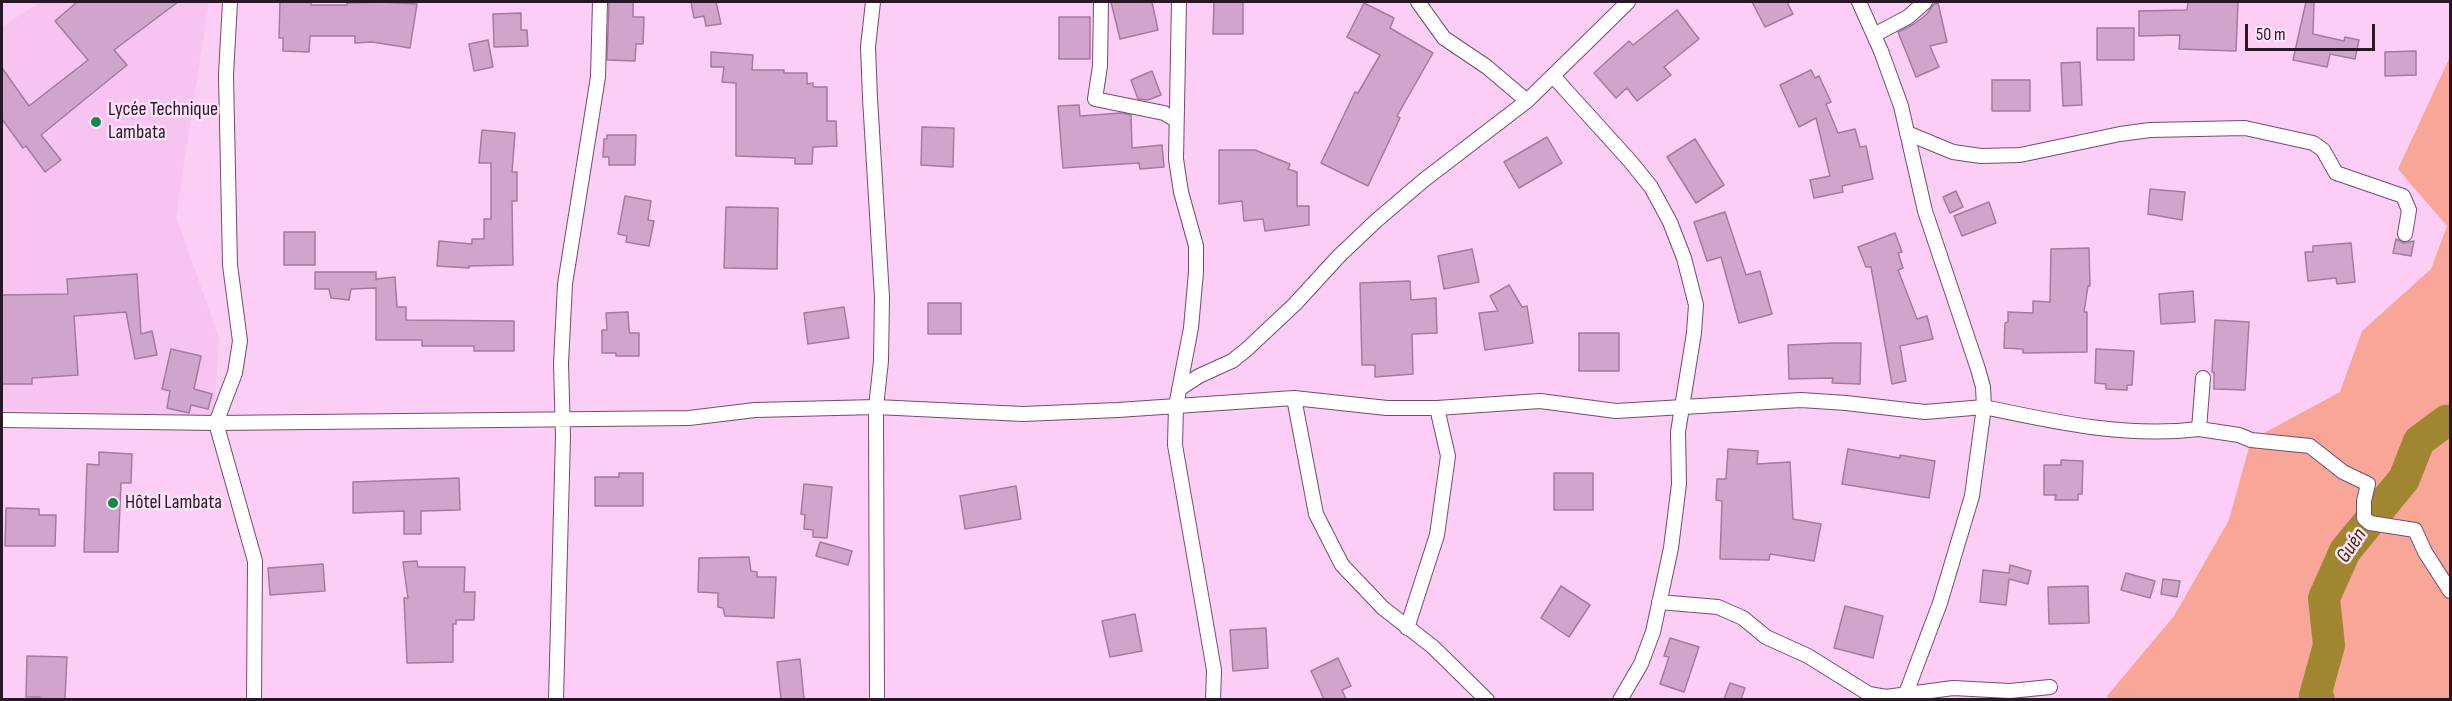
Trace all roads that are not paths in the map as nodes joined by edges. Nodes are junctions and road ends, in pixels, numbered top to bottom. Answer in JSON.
{"nodes":[{"id":1,"x":230,"y":2,"type":"edge"},
{"id":2,"x":600,"y":2,"type":"edge"},
{"id":3,"x":873,"y":2,"type":"edge"},
{"id":4,"x":1101,"y":2,"type":"edge"},
{"id":5,"x":1179,"y":2,"type":"edge"},
{"id":6,"x":1418,"y":2,"type":"edge"},
{"id":7,"x":1628,"y":2,"type":"edge"},
{"id":8,"x":1859,"y":2,"type":"edge"},
{"id":9,"x":1925,"y":2,"type":"edge"},
{"id":10,"x":1874,"y":35,"type":"junction"},
{"id":11,"x":1552,"y":76,"type":"junction"},
{"id":12,"x":1527,"y":101,"type":"junction"},
{"id":13,"x":1176,"y":120,"type":"junction"},
{"id":14,"x":1907,"y":134,"type":"junction"},
{"id":15,"x":2405,"y":234,"type":"dead end"},
{"id":16,"x":2203,"y":378,"type":"dead end"},
{"id":17,"x":1179,"y":389,"type":"junction"},
{"id":18,"x":1294,"y":398,"type":"junction"},
{"id":19,"x":1176,"y":406,"type":"junction"},
{"id":20,"x":876,"y":407,"type":"junction"},
{"id":21,"x":1683,"y":407,"type":"junction"},
{"id":22,"x":1984,"y":407,"type":"junction"},
{"id":23,"x":1437,"y":408,"type":"junction"},
{"id":24,"x":563,"y":419,"type":"junction"},
{"id":25,"x":2,"y":420,"type":"edge"},
{"id":26,"x":216,"y":423,"type":"junction"},
{"id":27,"x":2199,"y":429,"type":"junction"},
{"id":28,"x":2451,"y":591,"type":"edge"},
{"id":29,"x":1659,"y":602,"type":"junction"},
{"id":30,"x":1407,"y":628,"type":"junction"},
{"id":31,"x":2050,"y":687,"type":"dead end"},
{"id":32,"x":1903,"y":698,"type":"edge"},
{"id":33,"x":254,"y":699,"type":"edge"},
{"id":34,"x":556,"y":699,"type":"edge"},
{"id":35,"x":877,"y":699,"type":"edge"},
{"id":36,"x":1213,"y":699,"type":"edge"},
{"id":37,"x":1487,"y":699,"type":"edge"},
{"id":38,"x":1620,"y":699,"type":"edge"}],
"edges":[{"from":1,"to":26,"type":"street"},
{"from":2,"to":24,"type":"street"},
{"from":3,"to":20,"type":"street"},
{"from":4,"to":13,"type":"street"},
{"from":5,"to":13,"type":"street"},
{"from":6,"to":12,"type":"street"},
{"from":7,"to":11,"type":"street"},
{"from":8,"to":10,"type":"street"},
{"from":9,"to":10,"type":"street"},
{"from":10,"to":14,"type":"street"},
{"from":11,"to":12,"type":"street"},
{"from":11,"to":21,"type":"street"},
{"from":12,"to":17,"type":"street"},
{"from":13,"to":17,"type":"street"},
{"from":14,"to":15,"type":"street"},
{"from":14,"to":22,"type":"street"},
{"from":16,"to":27,"type":"street"},
{"from":17,"to":19,"type":"street"},
{"from":18,"to":19,"type":"street"},
{"from":18,"to":23,"type":"street"},
{"from":18,"to":30,"type":"street"},
{"from":19,"to":20,"type":"street"},
{"from":19,"to":36,"type":"street"},
{"from":20,"to":24,"type":"street"},
{"from":20,"to":35,"type":"street"},
{"from":21,"to":22,"type":"street"},
{"from":21,"to":23,"type":"street"},
{"from":21,"to":29,"type":"street"},
{"from":22,"to":27,"type":"street"},
{"from":22,"to":32,"type":"street"},
{"from":23,"to":30,"type":"street"},
{"from":24,"to":26,"type":"street"},
{"from":24,"to":34,"type":"street"},
{"from":25,"to":26,"type":"street"},
{"from":26,"to":33,"type":"street"},
{"from":27,"to":28,"type":"street"},
{"from":29,"to":32,"type":"street"},
{"from":29,"to":38,"type":"street"},
{"from":30,"to":37,"type":"street"},
{"from":31,"to":32,"type":"street"}]}
